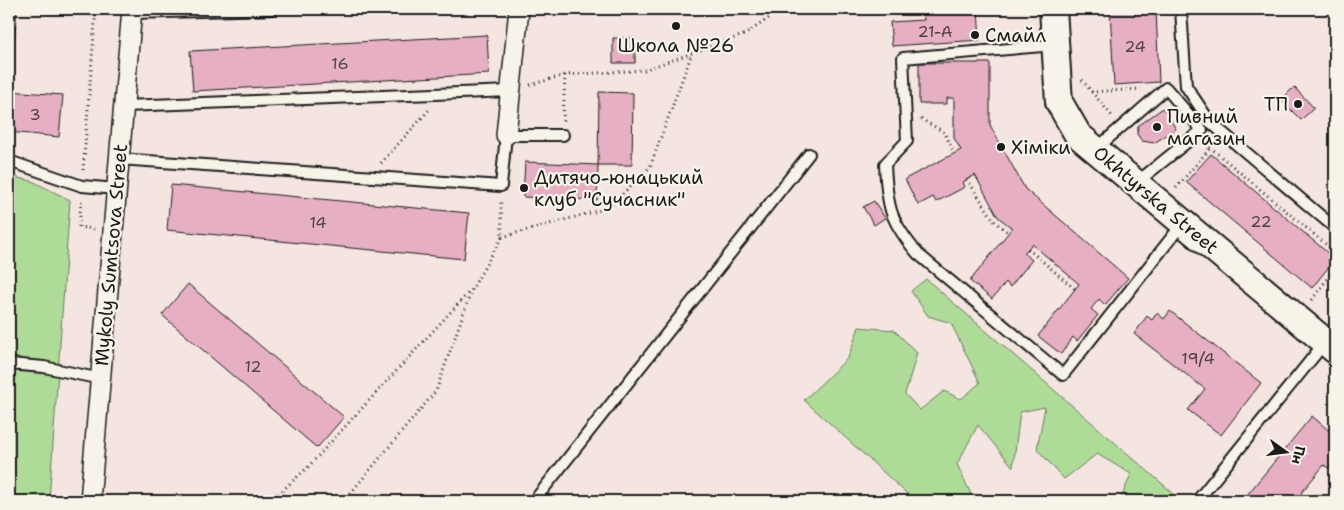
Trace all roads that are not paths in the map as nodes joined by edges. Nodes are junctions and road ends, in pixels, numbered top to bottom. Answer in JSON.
{"nodes":[{"id":1,"x":244,"y":9,"type":"edge"},
{"id":2,"x":272,"y":9,"type":"edge"},
{"id":3,"x":519,"y":9,"type":"edge"},
{"id":4,"x":1053,"y":9,"type":"edge"},
{"id":5,"x":1182,"y":9,"type":"edge"},
{"id":6,"x":132,"y":11,"type":"edge"},
{"id":7,"x":1056,"y":45,"type":"junction"},
{"id":8,"x":510,"y":91,"type":"junction"},
{"id":9,"x":124,"y":106,"type":"junction"},
{"id":10,"x":506,"y":135,"type":"junction"},
{"id":11,"x":563,"y":135,"type":"road end"},
{"id":12,"x":1095,"y":150,"type":"junction"},
{"id":13,"x":809,"y":154,"type":"dead end"},
{"id":14,"x":120,"y":159,"type":"junction"},
{"id":15,"x":9,"y":161,"type":"edge"},
{"id":16,"x":1136,"y":184,"type":"junction"},
{"id":17,"x":117,"y":189,"type":"junction"},
{"id":18,"x":1183,"y":223,"type":"junction"},
{"id":19,"x":1335,"y":228,"type":"edge"},
{"id":20,"x":1332,"y":341,"type":"edge"},
{"id":21,"x":9,"y":364,"type":"edge"},
{"id":22,"x":101,"y":379,"type":"junction"},
{"id":23,"x":90,"y":501,"type":"edge"},
{"id":24,"x":534,"y":501,"type":"edge"},
{"id":25,"x":1197,"y":501,"type":"edge"}],
"edges":[{"from":1,"to":2,"type":"lane"},
{"from":1,"to":6,"type":"lane"},
{"from":3,"to":8,"type":"street"},
{"from":4,"to":7,"type":"main road","name":"Okhtyrska Street"},
{"from":5,"to":19,"type":"lane"},
{"from":6,"to":9,"type":"street","name":"Mykoly Sumtsova Street"},
{"from":7,"to":12,"type":"main road","name":"Okhtyrska Street"},
{"from":7,"to":18,"type":"lane"},
{"from":8,"to":9,"type":"lane"},
{"from":8,"to":10,"type":"street"},
{"from":9,"to":14,"type":"street","name":"Mykoly Sumtsova Street"},
{"from":10,"to":11,"type":"lane"},
{"from":10,"to":14,"type":"lane"},
{"from":12,"to":16,"type":"main road","name":"Okhtyrska Street"},
{"from":12,"to":16,"type":"lane"},
{"from":13,"to":24,"type":"lane"},
{"from":14,"to":17,"type":"street","name":"Mykoly Sumtsova Street"},
{"from":15,"to":17,"type":"lane"},
{"from":16,"to":18,"type":"main road","name":"Okhtyrska Street"},
{"from":17,"to":22,"type":"street","name":"Mykoly Sumtsova Street"},
{"from":18,"to":20,"type":"main road","name":"Okhtyrska Street"},
{"from":20,"to":25,"type":"lane"},
{"from":21,"to":22,"type":"lane"},
{"from":22,"to":23,"type":"street","name":"Mykoly Sumtsova Street"}]}
